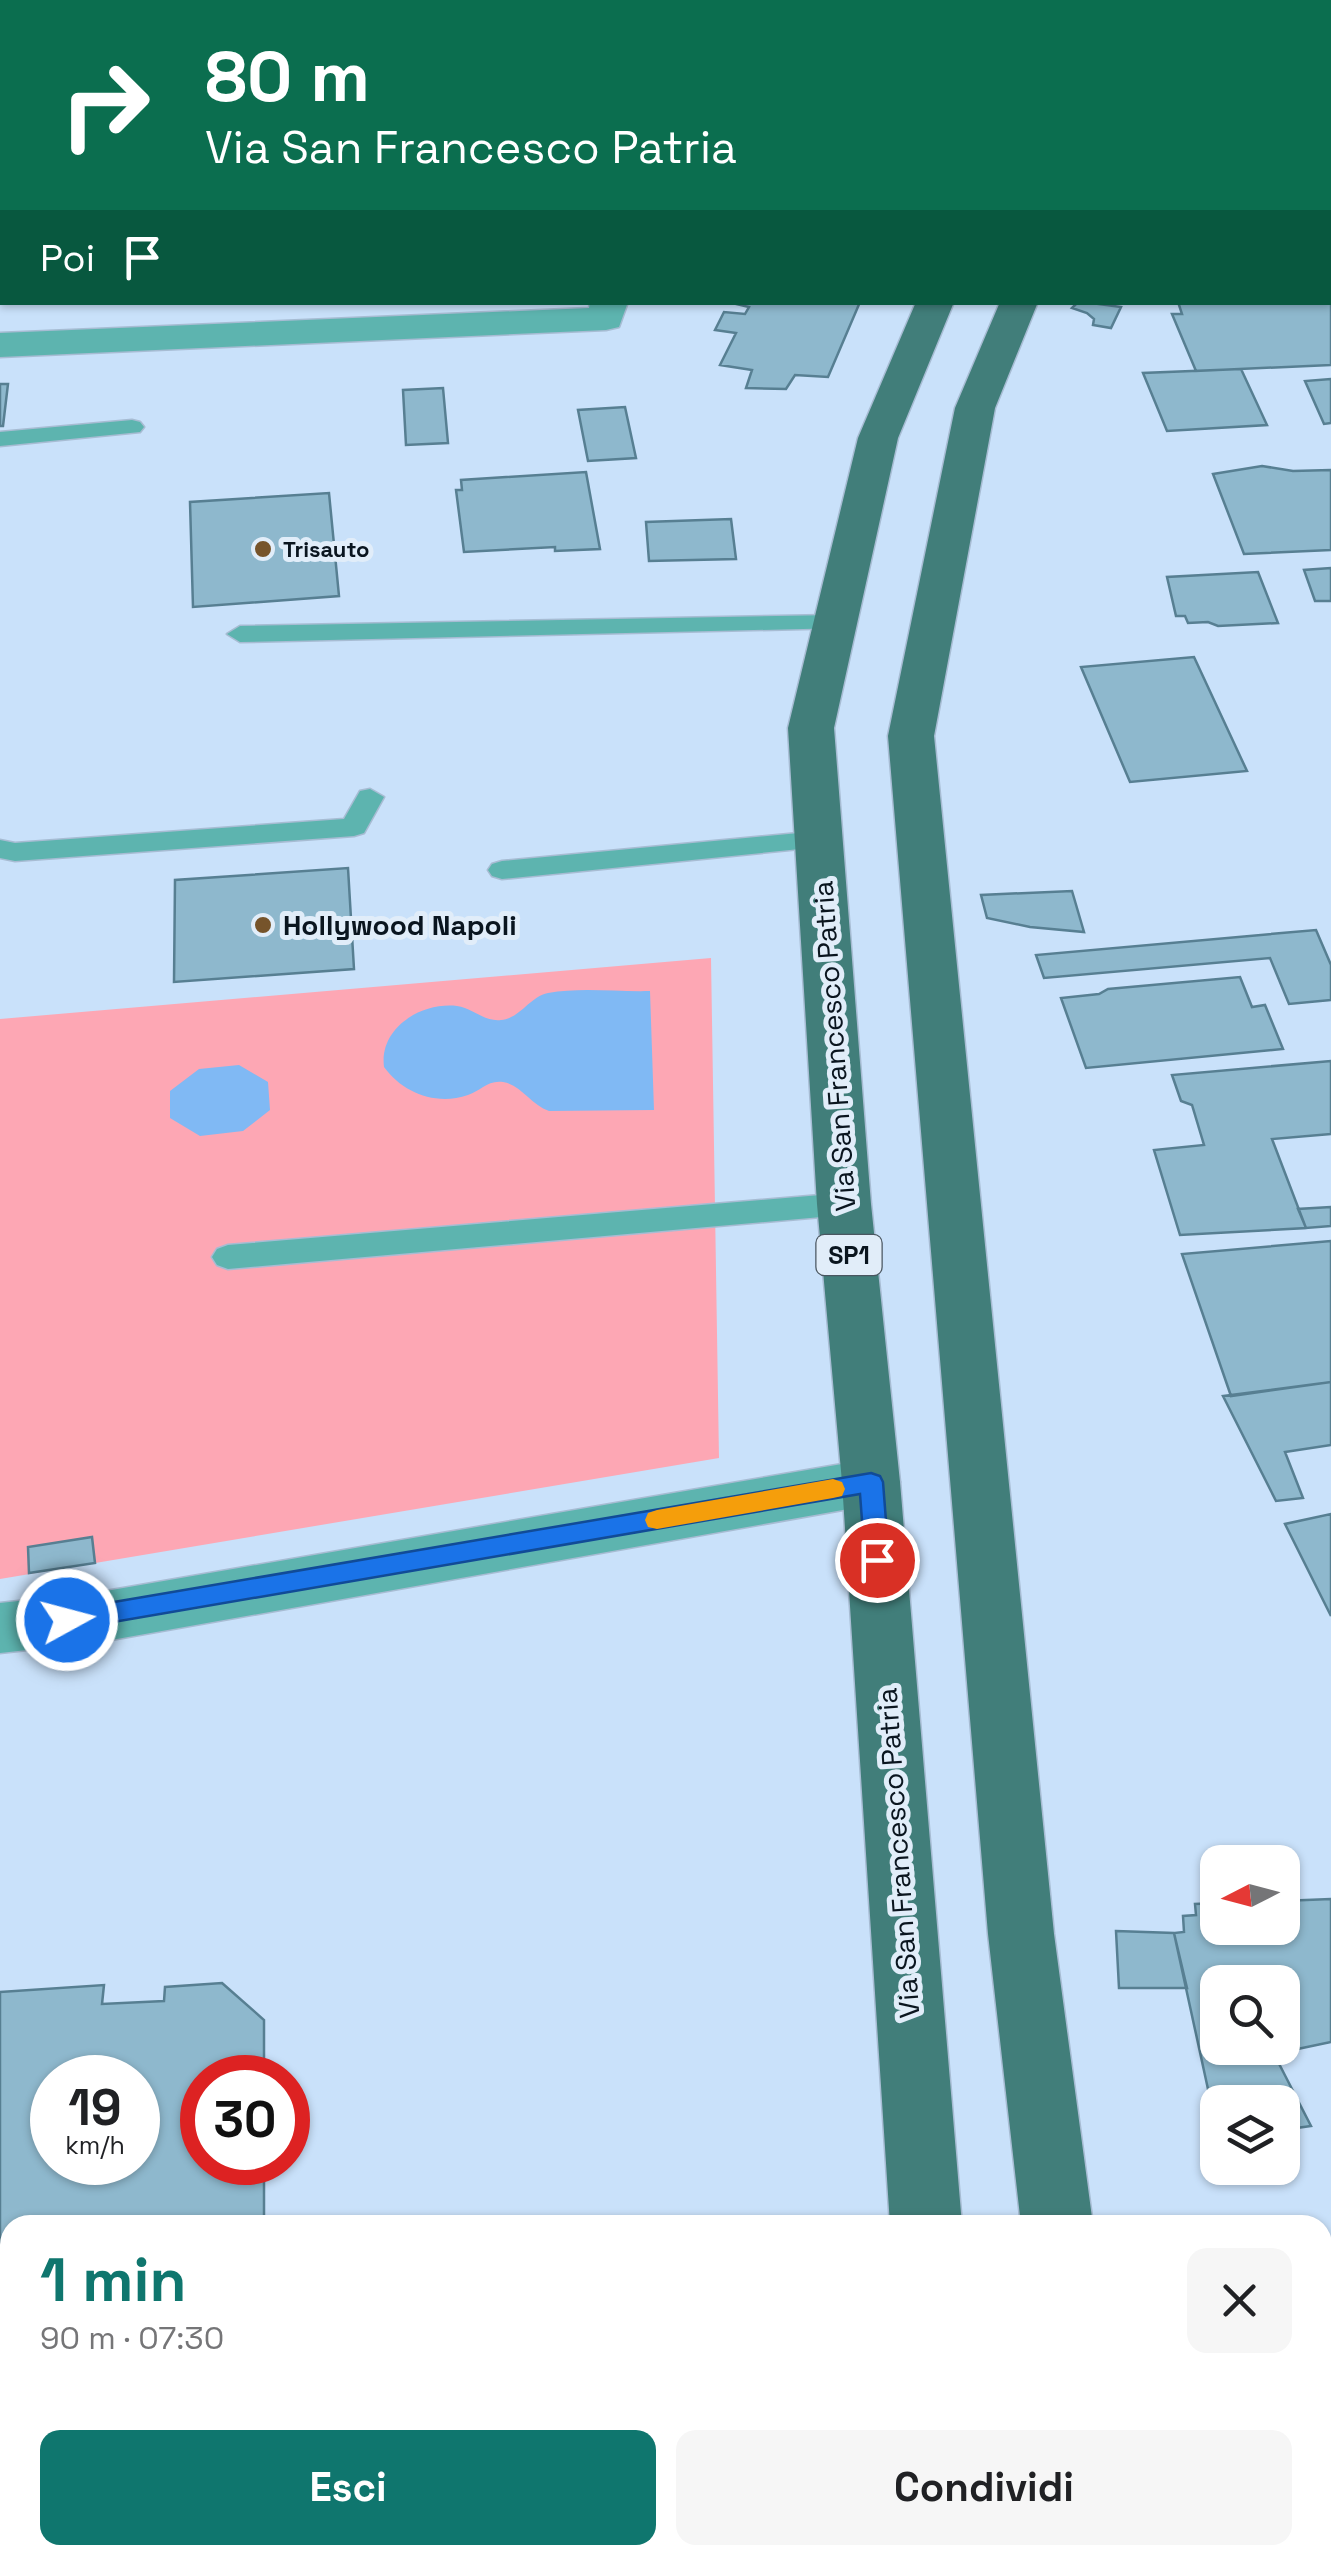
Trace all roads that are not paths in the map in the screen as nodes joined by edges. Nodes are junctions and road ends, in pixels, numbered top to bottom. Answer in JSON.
{"nodes":[{"id":1,"x":608,"y":305,"type":"edge"},
{"id":2,"x":934,"y":305,"type":"edge"},
{"id":3,"x":1018,"y":305,"type":"edge"},
{"id":4,"x":0,"y":345,"type":"edge"},
{"id":5,"x":132,"y":427,"type":"dead end"},
{"id":6,"x":0,"y":438,"type":"edge"},
{"id":7,"x":836,"y":623,"type":"junction"},
{"id":8,"x":240,"y":634,"type":"dead end"},
{"id":9,"x":370,"y":797,"type":"dead end"},
{"id":10,"x":820,"y":840,"type":"junction"},
{"id":11,"x":0,"y":848,"type":"edge"},
{"id":12,"x":502,"y":870,"type":"dead end"},
{"id":13,"x":844,"y":1204,"type":"junction"},
{"id":14,"x":228,"y":1257,"type":"dead end"},
{"id":15,"x":871,"y":1482,"type":"junction"},
{"id":16,"x":0,"y":1628,"type":"edge"},
{"id":17,"x":925,"y":2215,"type":"edge"},
{"id":18,"x":1055,"y":2215,"type":"edge"}],
"edges":[{"from":1,"to":4,"type":"street"},
{"from":2,"to":7,"type":"main road","name":"Via San Francesco Patria","number":"SP1"},
{"from":3,"to":18,"type":"main road"},
{"from":5,"to":6,"type":"lane"},
{"from":7,"to":8,"type":"lane"},
{"from":7,"to":10,"type":"main road","name":"Via San Francesco Patria","number":"SP1"},
{"from":9,"to":11,"type":"lane"},
{"from":10,"to":12,"type":"lane"},
{"from":10,"to":13,"type":"main road","name":"Via San Francesco Patria","number":"SP1"},
{"from":13,"to":14,"type":"lane"},
{"from":13,"to":15,"type":"main road","name":"Via San Francesco Patria","number":"SP1"},
{"from":15,"to":16,"type":"street"},
{"from":15,"to":17,"type":"main road","name":"Via San Francesco Patria","number":"SP1"}]}
